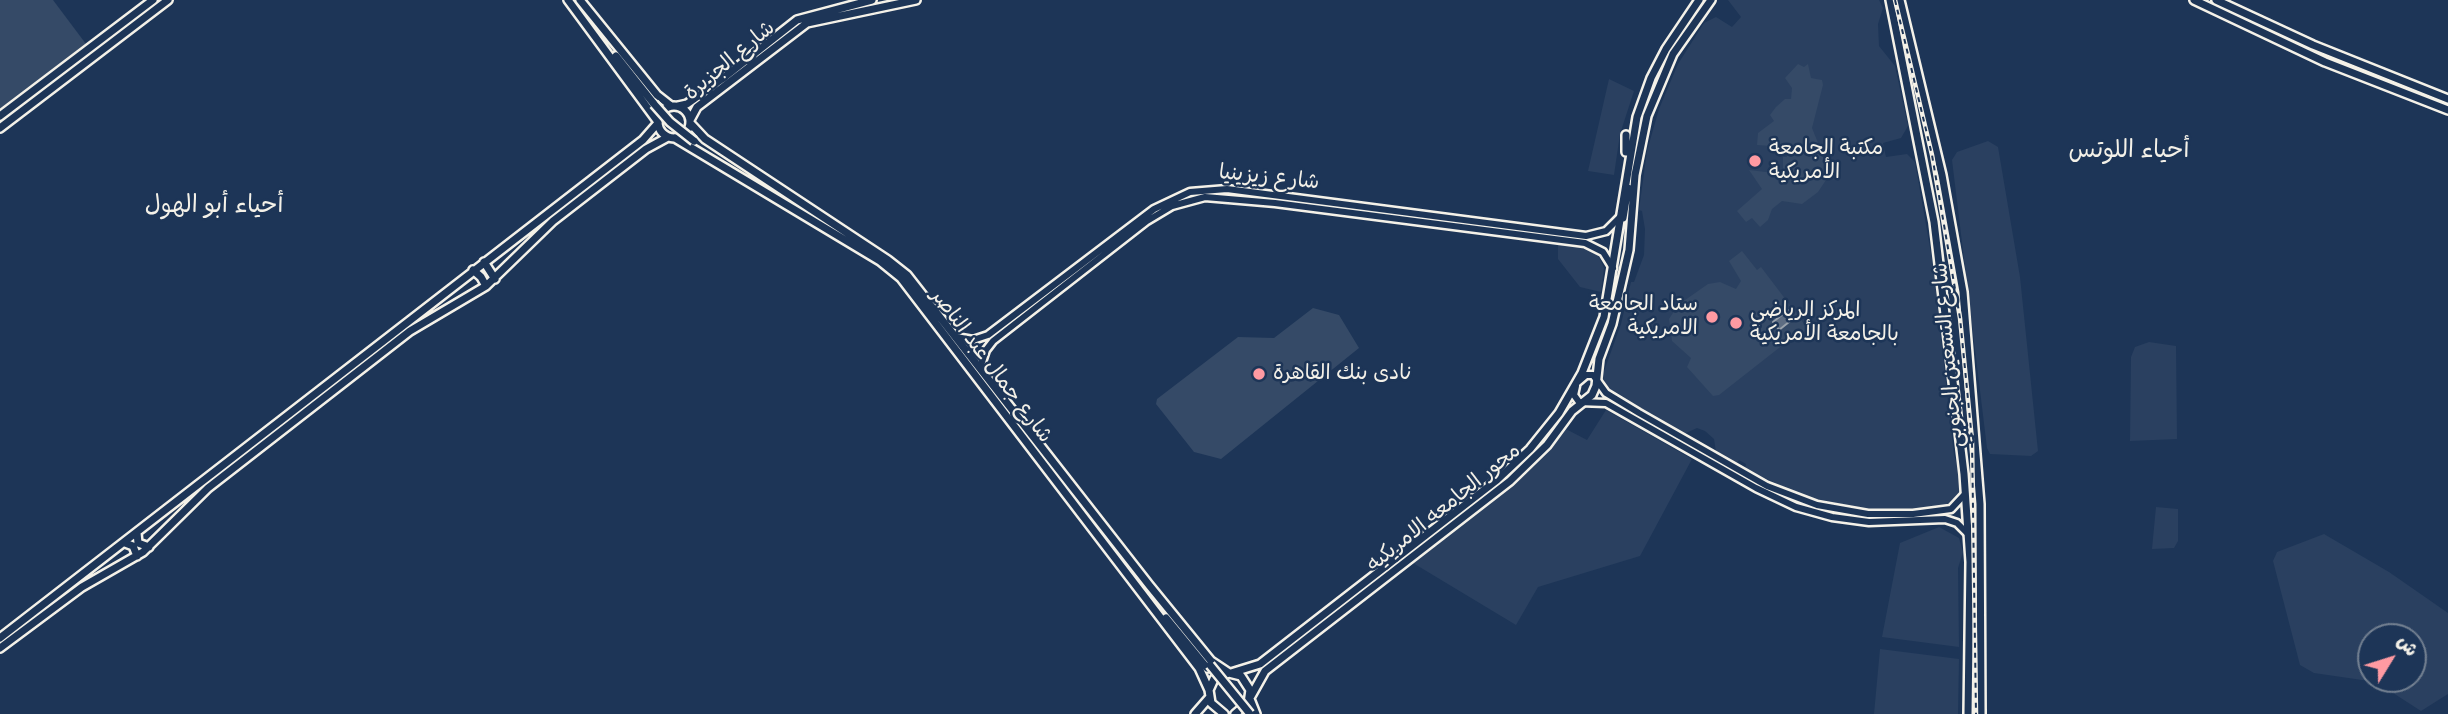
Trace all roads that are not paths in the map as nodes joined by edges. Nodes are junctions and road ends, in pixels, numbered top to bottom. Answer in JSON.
{"nodes":[{"id":1,"x":153,"y":0,"type":"edge"},
{"id":2,"x":168,"y":0,"type":"edge"},
{"id":3,"x":580,"y":0,"type":"edge"},
{"id":4,"x":872,"y":0,"type":"edge"},
{"id":5,"x":916,"y":0,"type":"edge"},
{"id":6,"x":1699,"y":0,"type":"edge"},
{"id":7,"x":1711,"y":0,"type":"edge"},
{"id":8,"x":1890,"y":0,"type":"edge"},
{"id":9,"x":1899,"y":0,"type":"edge"},
{"id":10,"x":2194,"y":0,"type":"edge"},
{"id":11,"x":2216,"y":0,"type":"edge"},
{"id":12,"x":570,"y":3,"type":"edge"},
{"id":13,"x":796,"y":25,"type":"junction"},
{"id":14,"x":2274,"y":27,"type":"junction"},
{"id":15,"x":1690,"y":37,"type":"dead end"},
{"id":16,"x":2278,"y":41,"type":"junction"},
{"id":17,"x":1679,"y":43,"type":"junction"},
{"id":18,"x":65,"y":71,"type":"junction"},
{"id":19,"x":1654,"y":71,"type":"junction"},
{"id":20,"x":58,"y":76,"type":"junction"},
{"id":21,"x":1662,"y":76,"type":"junction"},
{"id":22,"x":1647,"y":82,"type":"junction"},
{"id":23,"x":1656,"y":90,"type":"junction"},
{"id":24,"x":2448,"y":99,"type":"edge"},
{"id":25,"x":656,"y":103,"type":"junction"},
{"id":26,"x":689,"y":103,"type":"junction"},
{"id":27,"x":675,"y":106,"type":"junction"},
{"id":28,"x":696,"y":109,"type":"junction"},
{"id":29,"x":2448,"y":110,"type":"edge"},
{"id":30,"x":0,"y":116,"type":"edge"},
{"id":31,"x":690,"y":121,"type":"junction"},
{"id":32,"x":658,"y":123,"type":"junction"},
{"id":33,"x":0,"y":128,"type":"edge"},
{"id":34,"x":650,"y":134,"type":"junction"},
{"id":35,"x":1626,"y":135,"type":"dead end"},
{"id":36,"x":672,"y":137,"type":"junction"},
{"id":37,"x":696,"y":140,"type":"junction"},
{"id":38,"x":657,"y":142,"type":"junction"},
{"id":39,"x":1626,"y":167,"type":"junction"},
{"id":40,"x":1929,"y":192,"type":"junction"},
{"id":41,"x":1946,"y":194,"type":"junction"},
{"id":42,"x":1619,"y":218,"type":"junction"},
{"id":43,"x":1432,"y":219,"type":"junction"},
{"id":44,"x":1934,"y":222,"type":"junction"},
{"id":45,"x":1529,"y":223,"type":"dead end"},
{"id":46,"x":1953,"y":225,"type":"junction"},
{"id":47,"x":1520,"y":227,"type":"junction"},
{"id":48,"x":1586,"y":239,"type":"junction"},
{"id":49,"x":1628,"y":256,"type":"junction"},
{"id":50,"x":484,"y":262,"type":"junction"},
{"id":51,"x":1089,"y":263,"type":"junction"},
{"id":52,"x":1613,"y":268,"type":"junction"},
{"id":53,"x":472,"y":270,"type":"junction"},
{"id":54,"x":495,"y":279,"type":"junction"},
{"id":55,"x":486,"y":286,"type":"junction"},
{"id":56,"x":956,"y":337,"type":"junction"},
{"id":57,"x":977,"y":340,"type":"junction"},
{"id":58,"x":986,"y":350,"type":"junction"},
{"id":59,"x":1599,"y":359,"type":"junction"},
{"id":60,"x":1587,"y":361,"type":"junction"},
{"id":61,"x":980,"y":368,"type":"junction"},
{"id":62,"x":1597,"y":379,"type":"junction"},
{"id":63,"x":1577,"y":383,"type":"junction"},
{"id":64,"x":1606,"y":393,"type":"junction"},
{"id":65,"x":1584,"y":402,"type":"junction"},
{"id":66,"x":1603,"y":402,"type":"junction"},
{"id":67,"x":1563,"y":407,"type":"junction"},
{"id":68,"x":1572,"y":411,"type":"junction"},
{"id":69,"x":1965,"y":494,"type":"junction"},
{"id":70,"x":1966,"y":508,"type":"junction"},
{"id":71,"x":1980,"y":508,"type":"junction"},
{"id":72,"x":1951,"y":509,"type":"junction"},
{"id":73,"x":1853,"y":513,"type":"junction"},
{"id":74,"x":1451,"y":515,"type":"junction"},
{"id":75,"x":1868,"y":518,"type":"junction"},
{"id":76,"x":1851,"y":520,"type":"junction"},
{"id":77,"x":1953,"y":521,"type":"junction"},
{"id":78,"x":1457,"y":523,"type":"junction"},
{"id":79,"x":137,"y":533,"type":"junction"},
{"id":80,"x":1969,"y":536,"type":"junction"},
{"id":81,"x":125,"y":543,"type":"junction"},
{"id":82,"x":149,"y":547,"type":"junction"},
{"id":83,"x":137,"y":556,"type":"junction"},
{"id":84,"x":1335,"y":617,"type":"junction"},
{"id":85,"x":1303,"y":625,"type":"dead end"},
{"id":86,"x":1333,"y":626,"type":"dead end"},
{"id":87,"x":1297,"y":635,"type":"junction"},
{"id":88,"x":0,"y":639,"type":"edge"},
{"id":89,"x":0,"y":648,"type":"edge"},
{"id":90,"x":1209,"y":668,"type":"junction"},
{"id":91,"x":1251,"y":669,"type":"junction"},
{"id":92,"x":1230,"y":673,"type":"junction"},
{"id":93,"x":1259,"y":677,"type":"junction"},
{"id":94,"x":1209,"y":694,"type":"junction"},
{"id":95,"x":1250,"y":697,"type":"junction"},
{"id":96,"x":1201,"y":712,"type":"edge"},
{"id":97,"x":1223,"y":714,"type":"edge"},
{"id":98,"x":1235,"y":714,"type":"edge"},
{"id":99,"x":1247,"y":714,"type":"edge"},
{"id":100,"x":1255,"y":714,"type":"edge"},
{"id":101,"x":1968,"y":714,"type":"edge"},
{"id":102,"x":1981,"y":714,"type":"edge"}],
"edges":[{"from":1,"to":18,"type":"main road"},
{"from":2,"to":18,"type":"main road"},
{"from":3,"to":25,"type":"main road"},
{"from":4,"to":13,"type":"main road","name":"شارع الجزيرة"},
{"from":5,"to":13,"type":"main road","name":"شارع الجزيرة"},
{"from":6,"to":19,"type":"main road","name":"محور الجامعه الامريكيه"},
{"from":7,"to":17,"type":"main road","name":"محور الجامعه الامريكيه"},
{"from":8,"to":40,"type":"main road","name":"شارع التسعين الجنوبي"},
{"from":9,"to":41,"type":"main road","name":"شارع التسعين الجنوبي"},
{"from":10,"to":16,"type":"main road"},
{"from":11,"to":14,"type":"main road"},
{"from":12,"to":25,"type":"main road"},
{"from":13,"to":26,"type":"main road","name":"شارع الجزيرة"},
{"from":13,"to":28,"type":"main road","name":"شارع الجزيرة"},
{"from":14,"to":16,"type":"main road"},
{"from":14,"to":24,"type":"main road"},
{"from":15,"to":17,"type":"main road"},
{"from":16,"to":29,"type":"main road"},
{"from":17,"to":21,"type":"main road","name":"محور الجامعه الامريكيه"},
{"from":18,"to":20,"type":"main road"},
{"from":19,"to":21,"type":"main road"},
{"from":19,"to":22,"type":"main road","name":"محور الجامعه الامريكيه"},
{"from":20,"to":30,"type":"main road"},
{"from":20,"to":33,"type":"main road"},
{"from":21,"to":23,"type":"main road","name":"محور الجامعه الامريكيه"},
{"from":22,"to":23,"type":"main road"},
{"from":22,"to":39,"type":"main road","name":"محور الجامعه الامريكيه"},
{"from":23,"to":49,"type":"main road","name":"محور الجامعه الامريكيه"},
{"from":25,"to":27,"type":"main road"},
{"from":25,"to":32,"type":"main road"},
{"from":25,"to":37,"type":"main road","bridge":true},
{"from":26,"to":27,"type":"main road","name":"شارع الجزيرة"},
{"from":26,"to":28,"type":"main road"},
{"from":27,"to":31,"type":"main road"},
{"from":27,"to":32,"type":"main road"},
{"from":28,"to":31,"type":"main road","name":"شارع الجزيرة"},
{"from":31,"to":36,"type":"main road"},
{"from":31,"to":37,"type":"main road"},
{"from":32,"to":34,"type":"main road"},
{"from":32,"to":36,"type":"main road"},
{"from":34,"to":38,"type":"main road"},
{"from":34,"to":50,"type":"main road"},
{"from":35,"to":39,"type":"main road"},
{"from":36,"to":37,"type":"main road"},
{"from":36,"to":38,"type":"main road"},
{"from":37,"to":56,"type":"main road","name":"شارع جمال عبد الناصر"},
{"from":37,"to":90,"type":"main road","name":"شارع جمال عبد الناصر"},
{"from":38,"to":54,"type":"main road"},
{"from":39,"to":42,"type":"main road","name":"محور الجامعه الامريكيه"},
{"from":39,"to":49,"type":"main road"},
{"from":40,"to":41,"type":"main road"},
{"from":40,"to":44,"type":"main road","name":"شارع التسعين الجنوبي"},
{"from":41,"to":46,"type":"main road","name":"شارع التسعين الجنوبي"},
{"from":42,"to":48,"type":"main road"},
{"from":42,"to":52,"type":"main road","name":"محور الجامعه الامريكيه"},
{"from":43,"to":47,"type":"main road","name":"شارع زيزينيا"},
{"from":43,"to":48,"type":"main road","name":"شارع زيزينيا"},
{"from":43,"to":51,"type":"main road","name":"شارع زيزينيا"},
{"from":44,"to":46,"type":"main road"},
{"from":44,"to":69,"type":"main road","name":"شارع التسعين الجنوبي"},
{"from":45,"to":47,"type":"main road"},
{"from":46,"to":71,"type":"main road","name":"شارع التسعين الجنوبي"},
{"from":47,"to":48,"type":"main road","name":"شارع زيزينيا"},
{"from":48,"to":52,"type":"main road"},
{"from":49,"to":59,"type":"main road","name":"محور الجامعه الامريكيه"},
{"from":50,"to":53,"type":"main road"},
{"from":50,"to":54,"type":"main road"},
{"from":51,"to":57,"type":"main road","name":"شارع زيزينيا"},
{"from":51,"to":58,"type":"main road","name":"شارع زيزينيا"},
{"from":52,"to":60,"type":"main road","name":"محور الجامعه الامريكيه"},
{"from":53,"to":55,"type":"main road"},
{"from":53,"to":79,"type":"main road"},
{"from":54,"to":55,"type":"main road"},
{"from":55,"to":82,"type":"main road"},
{"from":56,"to":57,"type":"main road"},
{"from":56,"to":61,"type":"main road","name":"شارع جمال عبد الناصر"},
{"from":57,"to":58,"type":"main road"},
{"from":58,"to":61,"type":"main road"},
{"from":59,"to":60,"type":"main road"},
{"from":59,"to":62,"type":"main road","name":"محور الجامعه الامريكيه"},
{"from":60,"to":63,"type":"main road","name":"محور الجامعه الامريكيه"},
{"from":61,"to":90,"type":"main road","name":"شارع جمال عبد الناصر"},
{"from":62,"to":63,"type":"main road"},
{"from":62,"to":64,"type":"main road"},
{"from":62,"to":65,"type":"main road","name":"محور الجامعه الامريكيه"},
{"from":63,"to":65,"type":"main road"},
{"from":63,"to":67,"type":"main road","name":"محور الجامعه الامريكيه"},
{"from":64,"to":66,"type":"main road"},
{"from":64,"to":73,"type":"main road"},
{"from":65,"to":66,"type":"main road"},
{"from":65,"to":68,"type":"main road","name":"محور الجامعه الامريكيه"},
{"from":66,"to":76,"type":"main road"},
{"from":67,"to":68,"type":"main road"},
{"from":67,"to":74,"type":"main road","name":"محور الجامعه الامريكيه"},
{"from":68,"to":78,"type":"main road","name":"محور الجامعه الامريكيه"},
{"from":69,"to":70,"type":"main road","name":"شارع التسعين الجنوبي"},
{"from":69,"to":72,"type":"main road"},
{"from":70,"to":71,"type":"main road"},
{"from":70,"to":80,"type":"main road","name":"شارع التسعين الجنوبي"},
{"from":71,"to":102,"type":"main road","name":"شارع التسعين الجنوبي"},
{"from":72,"to":75,"type":"main road"},
{"from":72,"to":77,"type":"main road"},
{"from":73,"to":75,"type":"main road"},
{"from":73,"to":76,"type":"main road"},
{"from":74,"to":78,"type":"main road"},
{"from":74,"to":87,"type":"main road","name":"محور الجامعه الامريكيه"},
{"from":75,"to":76,"type":"main road"},
{"from":75,"to":77,"type":"main road"},
{"from":77,"to":80,"type":"main road"},
{"from":78,"to":84,"type":"main road","name":"محور الجامعه الامريكيه"},
{"from":79,"to":81,"type":"main road"},
{"from":79,"to":82,"type":"main road"},
{"from":80,"to":101,"type":"main road","name":"شارع التسعين الجنوبي"},
{"from":81,"to":83,"type":"main road"},
{"from":81,"to":88,"type":"main road"},
{"from":82,"to":83,"type":"main road"},
{"from":83,"to":89,"type":"main road"},
{"from":84,"to":86,"type":"main road"},
{"from":84,"to":93,"type":"main road","name":"محور الجامعه الامريكيه"},
{"from":85,"to":87,"type":"main road"},
{"from":87,"to":91,"type":"main road","name":"محور الجامعه الامريكيه"},
{"from":90,"to":92,"type":"main road"},
{"from":90,"to":94,"type":"main road"},
{"from":90,"to":99,"type":"main road","bridge":true},
{"from":91,"to":92,"type":"main road","name":"محور الجامعه الامريكيه"},
{"from":91,"to":93,"type":"main road"},
{"from":92,"to":94,"type":"main road"},
{"from":92,"to":95,"type":"main road"},
{"from":93,"to":95,"type":"main road","name":"محور الجامعه الامريكيه"},
{"from":94,"to":96,"type":"main road"},
{"from":94,"to":97,"type":"main road"},
{"from":95,"to":98,"type":"main road"},
{"from":95,"to":100,"type":"main road"}]}
